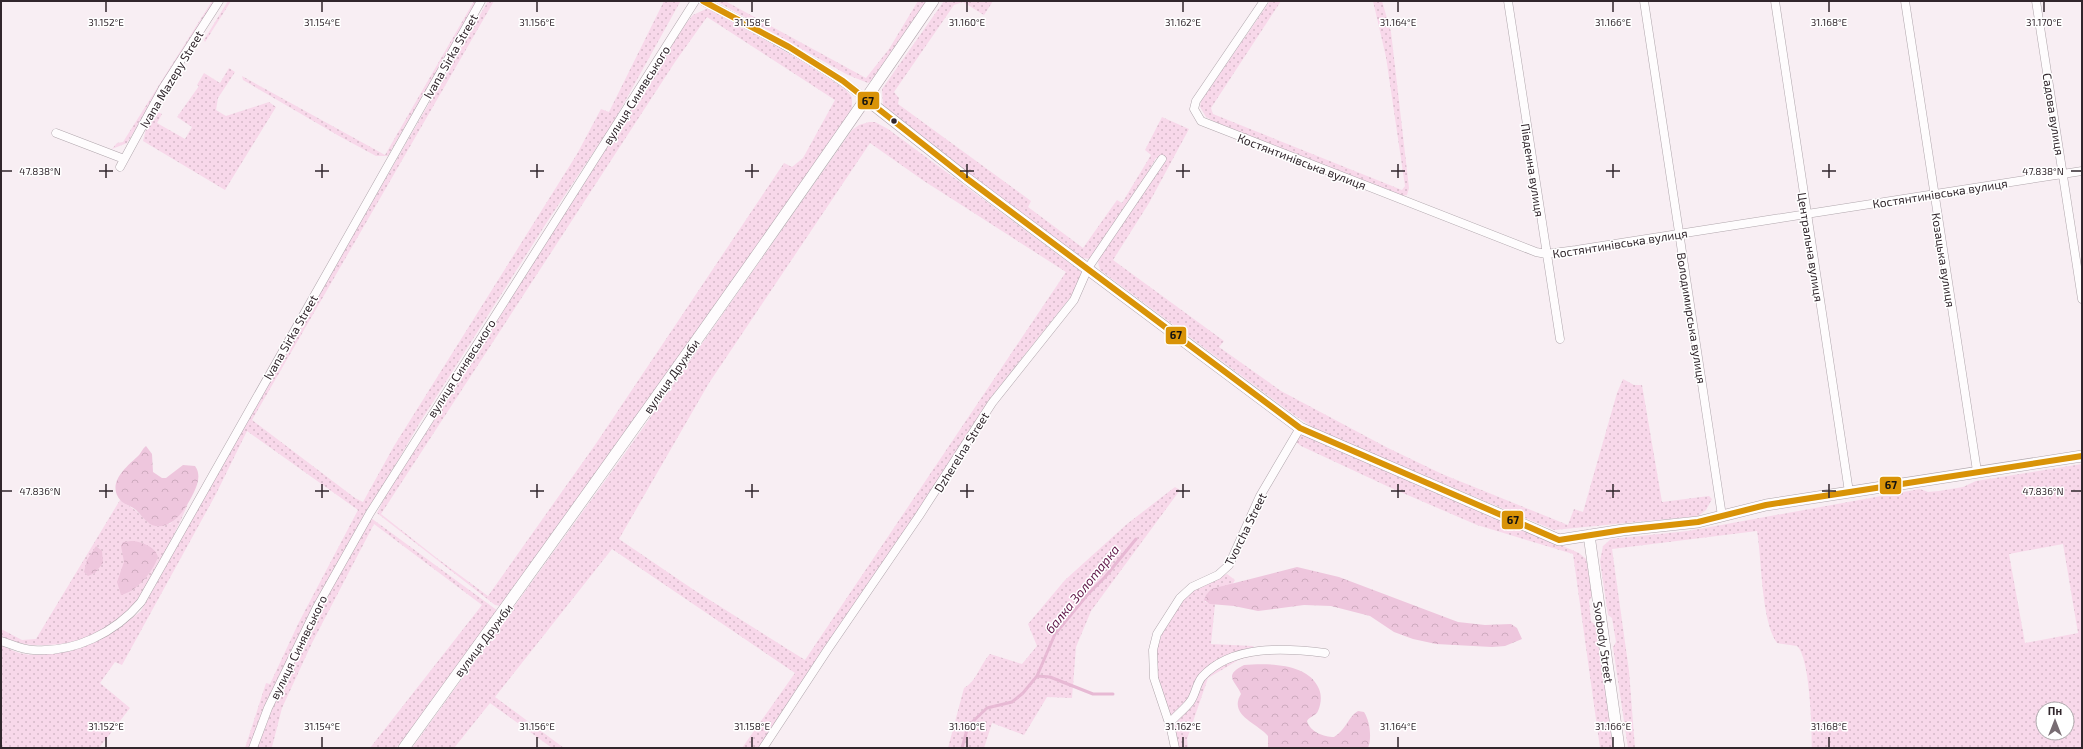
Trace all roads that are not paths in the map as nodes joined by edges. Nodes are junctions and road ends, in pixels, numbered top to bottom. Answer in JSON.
{"nodes":[{"id":1,"x":219,"y":1,"type":"edge"},
{"id":2,"x":481,"y":1,"type":"edge"},
{"id":3,"x":695,"y":1,"type":"edge"},
{"id":4,"x":703,"y":1,"type":"edge"},
{"id":5,"x":933,"y":1,"type":"edge"},
{"id":6,"x":1264,"y":1,"type":"edge"},
{"id":7,"x":1508,"y":1,"type":"edge"},
{"id":8,"x":1644,"y":1,"type":"edge"},
{"id":9,"x":1775,"y":1,"type":"edge"},
{"id":10,"x":1905,"y":1,"type":"edge"},
{"id":11,"x":2036,"y":1,"type":"edge"},
{"id":12,"x":866,"y":100,"type":"junction"},
{"id":13,"x":56,"y":133,"type":"dead end"},
{"id":14,"x":124,"y":159,"type":"junction"},
{"id":15,"x":1162,"y":159,"type":"dead end"},
{"id":16,"x":120,"y":167,"type":"dead end"},
{"id":17,"x":2082,"y":171,"type":"edge"},
{"id":18,"x":2063,"y":174,"type":"junction"},
{"id":19,"x":1934,"y":194,"type":"junction"},
{"id":20,"x":1806,"y":214,"type":"junction"},
{"id":21,"x":1679,"y":234,"type":"junction"},
{"id":22,"x":1546,"y":254,"type":"junction"},
{"id":23,"x":1088,"y":268,"type":"junction"},
{"id":24,"x":2082,"y":299,"type":"edge"},
{"id":25,"x":1560,"y":339,"type":"dead end"},
{"id":26,"x":1300,"y":428,"type":"junction"},
{"id":27,"x":2082,"y":456,"type":"edge"},
{"id":28,"x":1978,"y":471,"type":"junction"},
{"id":29,"x":1849,"y":492,"type":"junction"},
{"id":30,"x":1722,"y":516,"type":"junction"},
{"id":31,"x":1589,"y":535,"type":"junction"},
{"id":32,"x":1,"y":641,"type":"edge"},
{"id":33,"x":1325,"y":653,"type":"dead end"},
{"id":34,"x":1169,"y":724,"type":"junction"},
{"id":35,"x":253,"y":748,"type":"edge"},
{"id":36,"x":404,"y":748,"type":"edge"},
{"id":37,"x":763,"y":748,"type":"edge"},
{"id":38,"x":1175,"y":748,"type":"edge"},
{"id":39,"x":1619,"y":748,"type":"edge"}],
"edges":[{"from":1,"to":14,"type":"street","name":"Ivana Mazepy Street"},
{"from":2,"to":32,"type":"street","name":"Ivana Sirka Street"},
{"from":3,"to":35,"type":"street","name":"вулиця Синявського"},
{"from":4,"to":12,"type":"street"},
{"from":5,"to":12,"type":"street","name":"вулиця Дружби"},
{"from":6,"to":22,"type":"street","name":"Костянтинівська вулиця"},
{"from":7,"to":22,"type":"street","name":"Південна вулиця"},
{"from":8,"to":21,"type":"street","name":"Володимирська вулиця"},
{"from":9,"to":20,"type":"street","name":"Центральна вулиця"},
{"from":10,"to":19,"type":"street","name":"Козацька вулиця"},
{"from":11,"to":18,"type":"street","name":"Садова вулиця"},
{"from":12,"to":23,"type":"street"},
{"from":12,"to":36,"type":"street","name":"вулиця Дружби"},
{"from":13,"to":14,"type":"street"},
{"from":14,"to":16,"type":"street","name":"Ivana Mazepy Street"},
{"from":15,"to":23,"type":"street","name":"Dzherelna Street"},
{"from":17,"to":18,"type":"street","name":"Костянтинівська вулиця"},
{"from":18,"to":19,"type":"street","name":"Костянтинівська вулиця"},
{"from":18,"to":24,"type":"street","name":"Садова вулиця"},
{"from":19,"to":20,"type":"street","name":"Костянтинівська вулиця"},
{"from":19,"to":28,"type":"street","name":"Козацька вулиця"},
{"from":20,"to":21,"type":"street","name":"Костянтинівська вулиця"},
{"from":20,"to":29,"type":"street","name":"Центральна вулиця"},
{"from":21,"to":22,"type":"street","name":"Костянтинівська вулиця"},
{"from":21,"to":30,"type":"street","name":"Володимирська вулиця"},
{"from":22,"to":25,"type":"street","name":"Південна вулиця"},
{"from":23,"to":26,"type":"street"},
{"from":23,"to":37,"type":"street","name":"Dzherelna Street"},
{"from":26,"to":31,"type":"street"},
{"from":26,"to":34,"type":"street","name":"Tvorcha Street"},
{"from":27,"to":28,"type":"street"},
{"from":28,"to":29,"type":"street"},
{"from":29,"to":30,"type":"street"},
{"from":30,"to":31,"type":"street"},
{"from":31,"to":39,"type":"street","name":"Svobody Street"},
{"from":33,"to":34,"type":"street"},
{"from":34,"to":38,"type":"street","name":"Tvorcha Street"}]}
